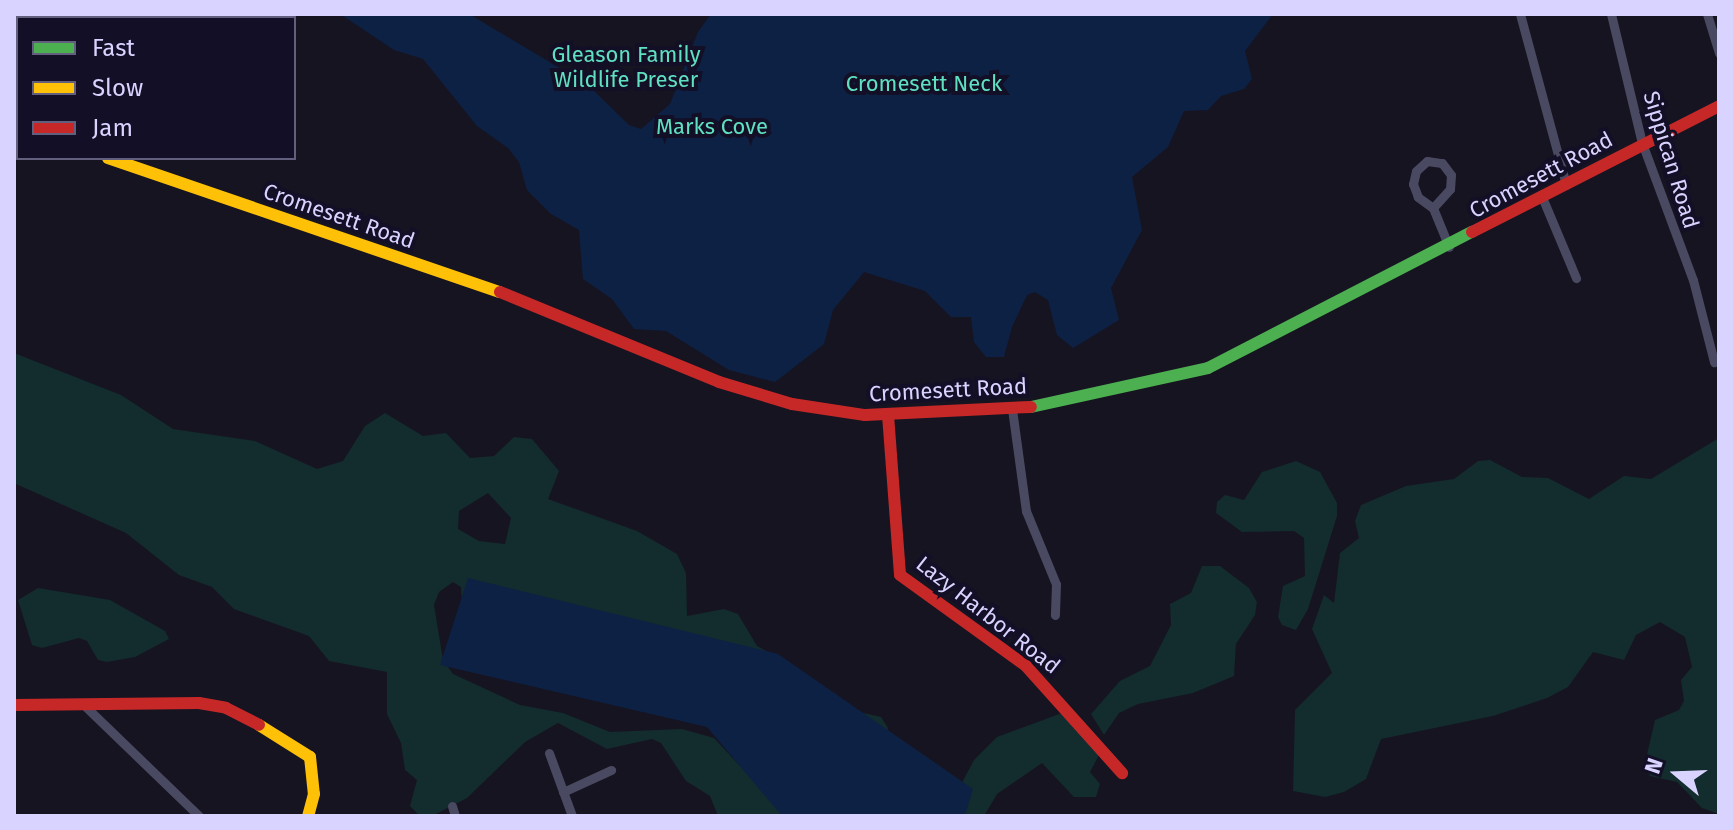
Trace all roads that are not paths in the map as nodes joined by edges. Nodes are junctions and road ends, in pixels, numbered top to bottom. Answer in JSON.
{"nodes":[{"id":1,"x":1520,"y":14,"type":"edge"},
{"id":2,"x":1611,"y":14,"type":"edge"},
{"id":3,"x":1707,"y":14,"type":"edge"},
{"id":4,"x":1719,"y":53,"type":"edge"},
{"id":5,"x":1719,"y":106,"type":"edge"},
{"id":6,"x":1642,"y":143,"type":"junction"},
{"id":7,"x":114,"y":160,"type":"edge"},
{"id":8,"x":1566,"y":185,"type":"junction"},
{"id":9,"x":1542,"y":197,"type":"junction"},
{"id":10,"x":1433,"y":208,"type":"junction"},
{"id":11,"x":1449,"y":247,"type":"junction"},
{"id":12,"x":1576,"y":278,"type":"dead end"},
{"id":13,"x":1714,"y":362,"type":"dead end"},
{"id":14,"x":1012,"y":409,"type":"junction"},
{"id":15,"x":888,"y":415,"type":"junction"},
{"id":16,"x":1055,"y":615,"type":"dead end"},
{"id":17,"x":14,"y":705,"type":"edge"},
{"id":18,"x":86,"y":707,"type":"junction"},
{"id":19,"x":549,"y":753,"type":"dead end"},
{"id":20,"x":611,"y":770,"type":"dead end"},
{"id":21,"x":1122,"y":773,"type":"dead end"},
{"id":22,"x":563,"y":792,"type":"junction"},
{"id":23,"x":199,"y":816,"type":"edge"},
{"id":24,"x":308,"y":816,"type":"edge"},
{"id":25,"x":572,"y":816,"type":"edge"}],
"edges":[{"from":1,"to":8,"type":"street"},
{"from":2,"to":6,"type":"street","name":"Sippican Road"},
{"from":3,"to":4,"type":"street"},
{"from":5,"to":6,"type":"street","name":"Cromesett Road"},
{"from":6,"to":8,"type":"street","name":"Cromesett Road"},
{"from":6,"to":13,"type":"street","name":"Sippican Road"},
{"from":7,"to":15,"type":"street","name":"Cromesett Road"},
{"from":8,"to":9,"type":"street","name":"Cromesett Road"},
{"from":9,"to":11,"type":"street","name":"Cromesett Road"},
{"from":9,"to":12,"type":"street"},
{"from":10,"to":10,"type":"street"},
{"from":10,"to":11,"type":"street"},
{"from":11,"to":14,"type":"street","name":"Cromesett Road"},
{"from":14,"to":15,"type":"street","name":"Cromesett Road"},
{"from":14,"to":16,"type":"street"},
{"from":15,"to":21,"type":"street","name":"Lazy Harbor Road"},
{"from":17,"to":18,"type":"street"},
{"from":18,"to":23,"type":"street"},
{"from":18,"to":24,"type":"street"},
{"from":19,"to":22,"type":"street"},
{"from":20,"to":22,"type":"street"},
{"from":22,"to":25,"type":"street"}]}
